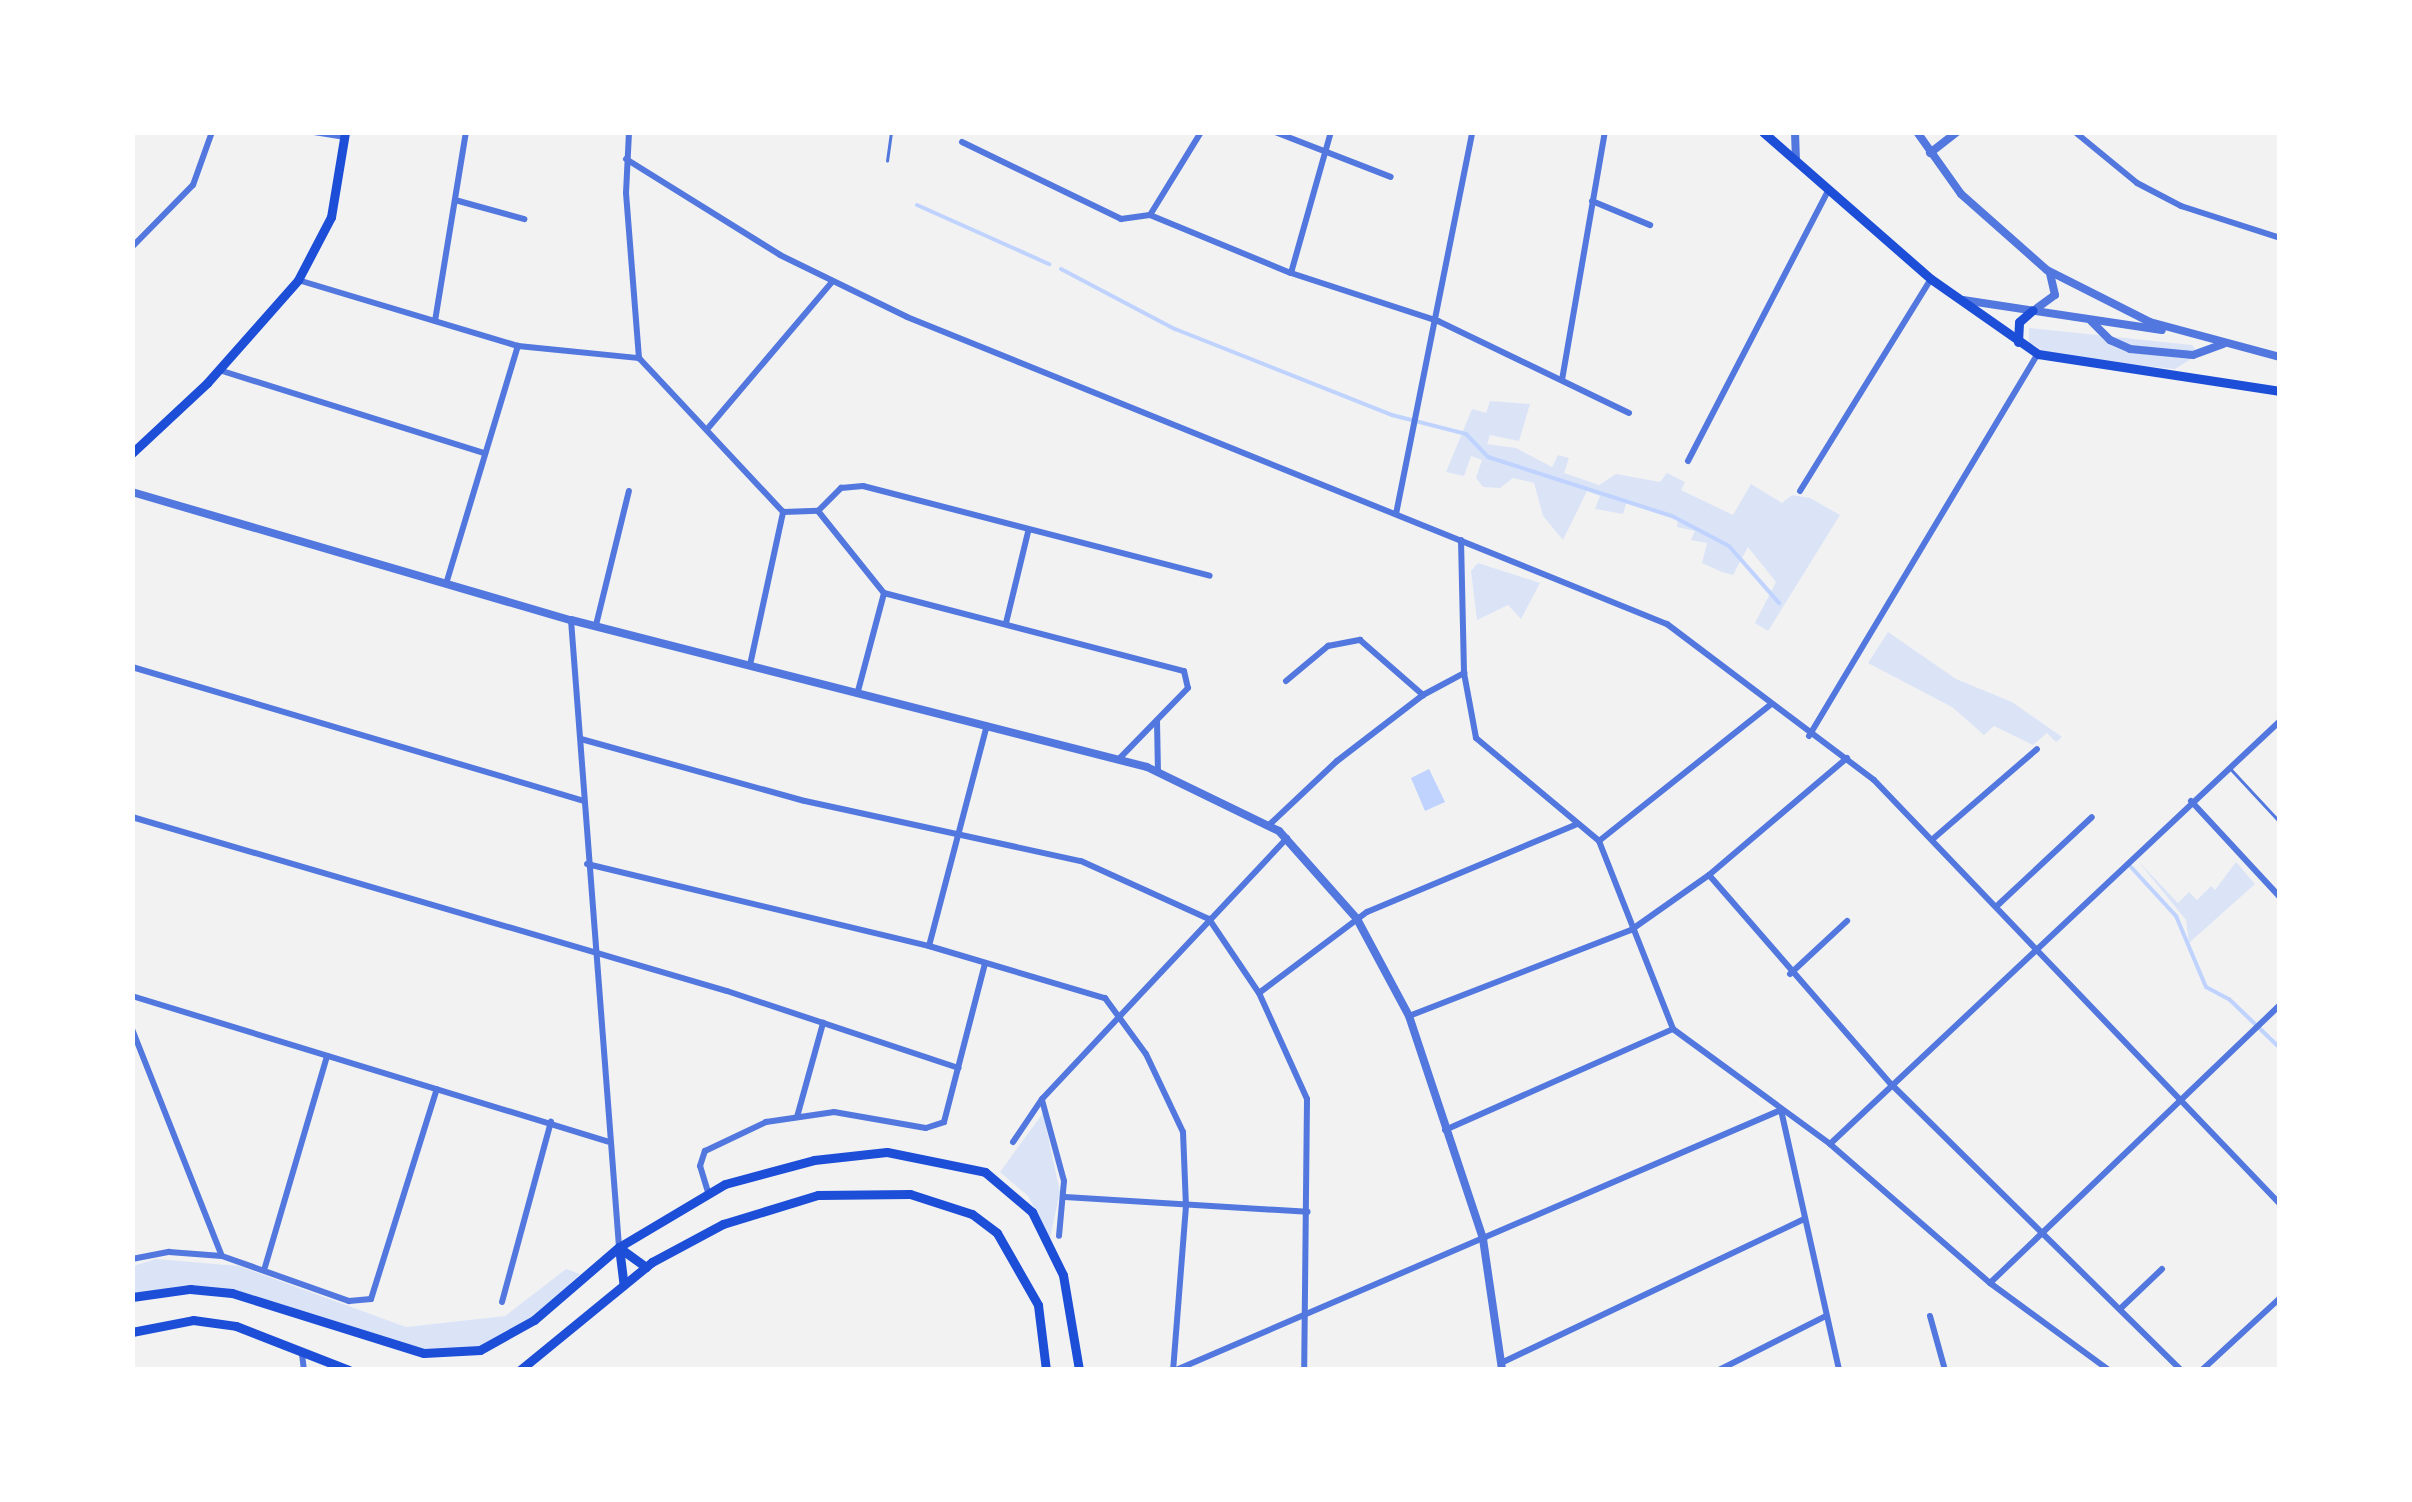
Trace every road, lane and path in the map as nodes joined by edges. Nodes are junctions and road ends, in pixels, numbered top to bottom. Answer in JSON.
{"nodes":[{"id":1,"x":212,"y":132,"type":"edge"},
{"id":2,"x":314,"y":132,"type":"edge"},
{"id":3,"x":466,"y":132,"type":"edge"},
{"id":4,"x":629,"y":132,"type":"edge"},
{"id":5,"x":891,"y":132,"type":"edge"},
{"id":6,"x":1201,"y":132,"type":"edge"},
{"id":7,"x":1275,"y":132,"type":"edge"},
{"id":8,"x":1331,"y":132,"type":"edge"},
{"id":9,"x":1472,"y":132,"type":"edge"},
{"id":10,"x":1605,"y":132,"type":"edge"},
{"id":11,"x":1763,"y":132,"type":"edge"},
{"id":12,"x":1796,"y":132,"type":"edge"},
{"id":13,"x":1918,"y":132,"type":"edge"},
{"id":14,"x":1957,"y":132,"type":"edge"},
{"id":15,"x":2075,"y":132,"type":"edge"},
{"id":16,"x":345,"y":135,"type":"edge"},
{"id":17,"x":962,"y":142,"type":"dead end"},
{"id":18,"x":1324,"y":153,"type":"junction"},
{"id":19,"x":1930,"y":153,"type":"junction"},
{"id":20,"x":626,"y":159,"type":"junction"},
{"id":21,"x":1796,"y":159,"type":"junction"},
{"id":22,"x":887,"y":160,"type":"dead end"},
{"id":23,"x":1390,"y":176,"type":"dead end"},
{"id":24,"x":1828,"y":190,"type":"junction"},
{"id":25,"x":454,"y":200,"type":"junction"},
{"id":26,"x":1592,"y":201,"type":"junction"},
{"id":27,"x":1150,"y":216,"type":"junction"},
{"id":28,"x":524,"y":220,"type":"dead end"},
{"id":29,"x":1650,"y":225,"type":"dead end"},
{"id":30,"x":2280,"y":238,"type":"edge"},
{"id":31,"x":132,"y":247,"type":"edge"},
{"id":32,"x":2047,"y":270,"type":"junction"},
{"id":33,"x":1291,"y":273,"type":"junction"},
{"id":34,"x":298,"y":280,"type":"junction"},
{"id":35,"x":1931,"y":280,"type":"junction"},
{"id":36,"x":830,"y":282,"type":"junction"},
{"id":37,"x":1958,"y":299,"type":"junction"},
{"id":38,"x":2033,"y":310,"type":"junction"},
{"id":39,"x":436,"y":320,"type":"junction"},
{"id":40,"x":1438,"y":320,"type":"junction"},
{"id":41,"x":2092,"y":321,"type":"junction"},
{"id":42,"x":2186,"y":334,"type":"junction"},
{"id":43,"x":2018,"y":342,"type":"junction"},
{"id":44,"x":2223,"y":344,"type":"junction"},
{"id":45,"x":518,"y":346,"type":"junction"},
{"id":46,"x":2038,"y":354,"type":"junction"},
{"id":47,"x":2280,"y":356,"type":"edge"},
{"id":48,"x":639,"y":358,"type":"junction"},
{"id":49,"x":219,"y":370,"type":"junction"},
{"id":50,"x":1562,"y":380,"type":"junction"},
{"id":51,"x":2280,"y":390,"type":"edge"},
{"id":52,"x":1629,"y":412,"type":"dead end"},
{"id":53,"x":709,"y":427,"type":"junction"},
{"id":54,"x":132,"y":453,"type":"edge"},
{"id":55,"x":484,"y":454,"type":"junction"},
{"id":56,"x":1688,"y":460,"type":"dead end"},
{"id":57,"x":629,"y":491,"type":"dead end"},
{"id":58,"x":1800,"y":491,"type":"dead end"},
{"id":59,"x":132,"y":492,"type":"edge"},
{"id":60,"x":818,"y":511,"type":"junction"},
{"id":61,"x":783,"y":512,"type":"junction"},
{"id":62,"x":1396,"y":514,"type":"junction"},
{"id":63,"x":1028,"y":532,"type":"junction"},
{"id":64,"x":1461,"y":540,"type":"junction"},
{"id":65,"x":1210,"y":576,"type":"dead end"},
{"id":66,"x":446,"y":586,"type":"junction"},
{"id":67,"x":884,"y":593,"type":"junction"},
{"id":68,"x":570,"y":620,"type":"junction"},
{"id":69,"x":1006,"y":623,"type":"junction"},
{"id":70,"x":596,"y":626,"type":"junction"},
{"id":71,"x":750,"y":665,"type":"junction"},
{"id":72,"x":132,"y":667,"type":"edge"},
{"id":73,"x":1464,"y":673,"type":"junction"},
{"id":74,"x":1286,"y":680,"type":"dead end"},
{"id":75,"x":858,"y":691,"type":"junction"},
{"id":76,"x":1423,"y":695,"type":"junction"},
{"id":77,"x":1770,"y":706,"type":"junction"},
{"id":78,"x":1157,"y":720,"type":"junction"},
{"id":79,"x":2280,"y":721,"type":"edge"},
{"id":80,"x":986,"y":725,"type":"junction"},
{"id":81,"x":1809,"y":736,"type":"junction"},
{"id":82,"x":581,"y":739,"type":"junction"},
{"id":83,"x":2037,"y":749,"type":"dead end"},
{"id":84,"x":1846,"y":758,"type":"junction"},
{"id":85,"x":1118,"y":760,"type":"junction"},
{"id":86,"x":2229,"y":766,"type":"junction"},
{"id":87,"x":1158,"y":772,"type":"junction"},
{"id":88,"x":584,"y":801,"type":"junction"},
{"id":89,"x":2191,"y":801,"type":"junction"},
{"id":90,"x":132,"y":817,"type":"edge"},
{"id":91,"x":2092,"y":817,"type":"dead end"},
{"id":92,"x":2280,"y":822,"type":"edge"},
{"id":93,"x":1578,"y":824,"type":"junction"},
{"id":94,"x":1269,"y":825,"type":"junction"},
{"id":95,"x":960,"y":837,"type":"junction"},
{"id":96,"x":1287,"y":838,"type":"junction"},
{"id":97,"x":1934,"y":838,"type":"junction"},
{"id":98,"x":1599,"y":841,"type":"junction"},
{"id":99,"x":587,"y":864,"type":"junction"},
{"id":100,"x":1708,"y":875,"type":"junction"},
{"id":101,"x":2280,"y":897,"type":"edge"},
{"id":102,"x":1998,"y":904,"type":"junction"},
{"id":103,"x":1209,"y":919,"type":"junction"},
{"id":104,"x":1357,"y":919,"type":"junction"},
{"id":105,"x":1847,"y":921,"type":"dead end"},
{"id":106,"x":1631,"y":930,"type":"junction"},
{"id":107,"x":930,"y":946,"type":"junction"},
{"id":108,"x":2036,"y":946,"type":"junction"},
{"id":109,"x":593,"y":953,"type":"junction"},
{"id":110,"x":985,"y":963,"type":"junction"},
{"id":111,"x":1790,"y":974,"type":"junction"},
{"id":112,"x":1260,"y":993,"type":"junction"},
{"id":113,"x":132,"y":996,"type":"edge"},
{"id":114,"x":2280,"y":1005,"type":"edge"},
{"id":115,"x":1120,"y":1013,"type":"junction"},
{"id":116,"x":1410,"y":1016,"type":"junction"},
{"id":117,"x":822,"y":1023,"type":"junction"},
{"id":118,"x":132,"y":1029,"type":"edge"},
{"id":119,"x":1673,"y":1029,"type":"junction"},
{"id":120,"x":327,"y":1056,"type":"junction"},
{"id":121,"x":960,"y":1068,"type":"junction"},
{"id":122,"x":1891,"y":1084,"type":"junction"},
{"id":123,"x":437,"y":1089,"type":"junction"},
{"id":124,"x":1042,"y":1099,"type":"junction"},
{"id":125,"x":2180,"y":1099,"type":"junction"},
{"id":126,"x":1781,"y":1110,"type":"junction"},
{"id":127,"x":797,"y":1116,"type":"junction"},
{"id":128,"x":550,"y":1122,"type":"junction"},
{"id":129,"x":1445,"y":1130,"type":"junction"},
{"id":130,"x":607,"y":1142,"type":"junction"},
{"id":131,"x":1012,"y":1142,"type":"dead end"},
{"id":132,"x":1830,"y":1144,"type":"junction"},
{"id":133,"x":708,"y":1192,"type":"junction"},
{"id":134,"x":1065,"y":1198,"type":"junction"},
{"id":135,"x":2280,"y":1204,"type":"edge"},
{"id":136,"x":1186,"y":1206,"type":"junction"},
{"id":137,"x":1308,"y":1212,"type":"junction"},
{"id":138,"x":1804,"y":1220,"type":"junction"},
{"id":139,"x":2039,"y":1232,"type":"junction"},
{"id":140,"x":1059,"y":1236,"type":"dead end"},
{"id":141,"x":1484,"y":1239,"type":"junction"},
{"id":142,"x":619,"y":1247,"type":"junction"},
{"id":143,"x":222,"y":1256,"type":"junction"},
{"id":144,"x":132,"y":1258,"type":"edge"},
{"id":145,"x":646,"y":1266,"type":"junction"},
{"id":146,"x":265,"y":1267,"type":"junction"},
{"id":147,"x":2162,"y":1269,"type":"dead end"},
{"id":148,"x":1990,"y":1282,"type":"junction"},
{"id":149,"x":624,"y":1284,"type":"junction"},
{"id":150,"x":132,"y":1297,"type":"edge"},
{"id":151,"x":2280,"y":1298,"type":"edge"},
{"id":152,"x":502,"y":1302,"type":"dead end"},
{"id":153,"x":2120,"y":1309,"type":"junction"},
{"id":154,"x":1304,"y":1315,"type":"junction"},
{"id":155,"x":1826,"y":1316,"type":"junction"},
{"id":156,"x":1930,"y":1316,"type":"dead end"},
{"id":157,"x":132,"y":1332,"type":"edge"},
{"id":158,"x":297,"y":1350,"type":"junction"},
{"id":159,"x":1502,"y":1366,"type":"edge"},
{"id":160,"x":331,"y":1368,"type":"edge"},
{"id":161,"x":304,"y":1370,"type":"edge"},
{"id":162,"x":349,"y":1370,"type":"edge"},
{"id":163,"x":520,"y":1370,"type":"edge"},
{"id":164,"x":1046,"y":1370,"type":"edge"},
{"id":165,"x":1079,"y":1370,"type":"edge"},
{"id":166,"x":1174,"y":1370,"type":"edge"},
{"id":167,"x":1304,"y":1370,"type":"edge"},
{"id":168,"x":1719,"y":1370,"type":"edge"},
{"id":169,"x":1839,"y":1370,"type":"edge"},
{"id":170,"x":1945,"y":1370,"type":"edge"},
{"id":171,"x":2109,"y":1370,"type":"edge"},
{"id":172,"x":2181,"y":1370,"type":"edge"},
{"id":173,"x":2202,"y":1370,"type":"edge"}],
"edges":[{"from":1,"to":31,"type":"street"},
{"from":2,"to":16,"type":"street"},
{"from":3,"to":25,"type":"street"},
{"from":4,"to":20,"type":"street"},
{"from":5,"to":22,"type":"lane"},
{"from":6,"to":27,"type":"street"},
{"from":7,"to":18,"type":"street"},
{"from":8,"to":18,"type":"street"},
{"from":9,"to":40,"type":"street"},
{"from":10,"to":26,"type":"street"},
{"from":11,"to":21,"type":"main road"},
{"from":12,"to":21,"type":"street"},
{"from":13,"to":19,"type":"street"},
{"from":14,"to":19,"type":"street"},
{"from":15,"to":30,"type":"street"},
{"from":16,"to":34,"type":"main road"},
{"from":17,"to":27,"type":"street"},
{"from":18,"to":23,"type":"street"},
{"from":18,"to":33,"type":"street"},
{"from":19,"to":32,"type":"street"},
{"from":20,"to":36,"type":"street"},
{"from":20,"to":48,"type":"street"},
{"from":21,"to":24,"type":"main road"},
{"from":24,"to":35,"type":"main road"},
{"from":24,"to":56,"type":"street"},
{"from":25,"to":28,"type":"street"},
{"from":25,"to":39,"type":"street"},
{"from":26,"to":29,"type":"street"},
{"from":26,"to":50,"type":"street"},
{"from":27,"to":33,"type":"street"},
{"from":32,"to":38,"type":"street"},
{"from":32,"to":42,"type":"street"},
{"from":33,"to":40,"type":"street"},
{"from":34,"to":39,"type":"street"},
{"from":34,"to":49,"type":"main road"},
{"from":35,"to":37,"type":"main road"},
{"from":35,"to":58,"type":"street"},
{"from":36,"to":53,"type":"street"},
{"from":36,"to":62,"type":"street"},
{"from":37,"to":38,"type":"street"},
{"from":37,"to":43,"type":"main road"},
{"from":38,"to":41,"type":"street"},
{"from":38,"to":43,"type":"main road"},
{"from":39,"to":45,"type":"street"},
{"from":40,"to":50,"type":"street"},
{"from":40,"to":62,"type":"street"},
{"from":41,"to":42,"type":"street"},
{"from":41,"to":44,"type":"street"},
{"from":42,"to":44,"type":"street"},
{"from":43,"to":46,"type":"main road"},
{"from":44,"to":47,"type":"street"},
{"from":45,"to":48,"type":"street"},
{"from":45,"to":55,"type":"street"},
{"from":46,"to":51,"type":"main road"},
{"from":46,"to":81,"type":"street"},
{"from":48,"to":53,"type":"street"},
{"from":49,"to":54,"type":"main road"},
{"from":49,"to":55,"type":"street"},
{"from":50,"to":52,"type":"street"},
{"from":53,"to":61,"type":"street"},
{"from":55,"to":66,"type":"street"},
{"from":57,"to":70,"type":"street"},
{"from":59,"to":66,"type":"street"},
{"from":60,"to":61,"type":"street"},
{"from":60,"to":63,"type":"street"},
{"from":60,"to":67,"type":"street"},
{"from":61,"to":71,"type":"street"},
{"from":62,"to":64,"type":"street"},
{"from":63,"to":65,"type":"street"},
{"from":63,"to":69,"type":"street"},
{"from":64,"to":73,"type":"street"},
{"from":64,"to":77,"type":"street"},
{"from":66,"to":68,"type":"street"},
{"from":67,"to":69,"type":"street"},
{"from":67,"to":75,"type":"street"},
{"from":68,"to":70,"type":"street"},
{"from":68,"to":82,"type":"street"},
{"from":69,"to":78,"type":"street"},
{"from":70,"to":71,"type":"street"},
{"from":71,"to":75,"type":"street"},
{"from":72,"to":88,"type":"street"},
{"from":73,"to":76,"type":"street"},
{"from":73,"to":93,"type":"street"},
{"from":74,"to":76,"type":"street"},
{"from":75,"to":80,"type":"street"},
{"from":76,"to":94,"type":"street"},
{"from":77,"to":81,"type":"street"},
{"from":77,"to":98,"type":"street"},
{"from":78,"to":85,"type":"street"},
{"from":78,"to":87,"type":"street"},
{"from":79,"to":86,"type":"street"},
{"from":80,"to":85,"type":"street"},
{"from":80,"to":95,"type":"street"},
{"from":81,"to":84,"type":"street"},
{"from":82,"to":88,"type":"street"},
{"from":82,"to":95,"type":"street"},
{"from":83,"to":97,"type":"street"},
{"from":84,"to":97,"type":"street"},
{"from":84,"to":100,"type":"street"},
{"from":85,"to":87,"type":"street"},
{"from":86,"to":89,"type":"street"},
{"from":86,"to":92,"type":"lane"},
{"from":87,"to":94,"type":"street"},
{"from":88,"to":99,"type":"street"},
{"from":89,"to":101,"type":"street"},
{"from":89,"to":108,"type":"street"},
{"from":90,"to":109,"type":"street"},
{"from":91,"to":102,"type":"street"},
{"from":93,"to":98,"type":"street"},
{"from":93,"to":104,"type":"street"},
{"from":94,"to":96,"type":"street"},
{"from":95,"to":103,"type":"street"},
{"from":95,"to":107,"type":"street"},
{"from":96,"to":103,"type":"street"},
{"from":96,"to":104,"type":"street"},
{"from":97,"to":102,"type":"street"},
{"from":98,"to":106,"type":"street"},
{"from":99,"to":107,"type":"street"},
{"from":99,"to":109,"type":"street"},
{"from":100,"to":106,"type":"street"},
{"from":100,"to":111,"type":"street"},
{"from":102,"to":108,"type":"street"},
{"from":103,"to":112,"type":"street"},
{"from":103,"to":115,"type":"street"},
{"from":104,"to":112,"type":"street"},
{"from":104,"to":116,"type":"street"},
{"from":105,"to":111,"type":"street"},
{"from":106,"to":116,"type":"street"},
{"from":106,"to":119,"type":"street"},
{"from":107,"to":110,"type":"street"},
{"from":108,"to":122,"type":"street"},
{"from":108,"to":125,"type":"street"},
{"from":109,"to":117,"type":"street"},
{"from":109,"to":130,"type":"street"},
{"from":110,"to":115,"type":"street"},
{"from":110,"to":121,"type":"street"},
{"from":111,"to":122,"type":"street"},
{"from":112,"to":137,"type":"street"},
{"from":113,"to":120,"type":"street"},
{"from":114,"to":125,"type":"street"},
{"from":115,"to":124,"type":"street"},
{"from":115,"to":136,"type":"street"},
{"from":116,"to":129,"type":"street"},
{"from":117,"to":121,"type":"street"},
{"from":117,"to":127,"type":"street"},
{"from":118,"to":143,"type":"street"},
{"from":119,"to":126,"type":"street"},
{"from":119,"to":129,"type":"street"},
{"from":120,"to":123,"type":"street"},
{"from":120,"to":146,"type":"street"},
{"from":121,"to":127,"type":"street"},
{"from":122,"to":132,"type":"street"},
{"from":122,"to":139,"type":"street"},
{"from":123,"to":128,"type":"street"},
{"from":123,"to":146,"type":"street"},
{"from":124,"to":131,"type":"street"},
{"from":124,"to":134,"type":"street"},
{"from":125,"to":135,"type":"street"},
{"from":125,"to":139,"type":"street"},
{"from":126,"to":132,"type":"street"},
{"from":126,"to":138,"type":"street"},
{"from":126,"to":141,"type":"street"},
{"from":127,"to":133,"type":"street"},
{"from":128,"to":130,"type":"street"},
{"from":128,"to":152,"type":"street"},
{"from":129,"to":141,"type":"street"},
{"from":130,"to":142,"type":"street"},
{"from":132,"to":148,"type":"street"},
{"from":133,"to":142,"type":"main road"},
{"from":133,"to":165,"type":"main road"},
{"from":134,"to":136,"type":"street"},
{"from":134,"to":140,"type":"street"},
{"from":136,"to":137,"type":"street"},
{"from":136,"to":166,"type":"street"},
{"from":137,"to":154,"type":"street"},
{"from":138,"to":155,"type":"street"},
{"from":138,"to":159,"type":"street"},
{"from":139,"to":148,"type":"street"},
{"from":139,"to":153,"type":"street"},
{"from":141,"to":154,"type":"street"},
{"from":141,"to":159,"type":"street"},
{"from":142,"to":145,"type":"main road"},
{"from":142,"to":149,"type":"main road"},
{"from":142,"to":150,"type":"main road"},
{"from":143,"to":144,"type":"street"},
{"from":143,"to":146,"type":"street"},
{"from":145,"to":149,"type":"main road"},
{"from":145,"to":164,"type":"main road"},
{"from":147,"to":153,"type":"street"},
{"from":148,"to":171,"type":"street"},
{"from":149,"to":163,"type":"main road"},
{"from":151,"to":173,"type":"street"},
{"from":153,"to":172,"type":"street"},
{"from":154,"to":166,"type":"street"},
{"from":154,"to":167,"type":"street"},
{"from":155,"to":168,"type":"street"},
{"from":155,"to":169,"type":"street"},
{"from":156,"to":170,"type":"street"},
{"from":157,"to":158,"type":"main road"},
{"from":158,"to":160,"type":"main road"},
{"from":158,"to":161,"type":"street"},
{"from":160,"to":162,"type":"main road"}]}
